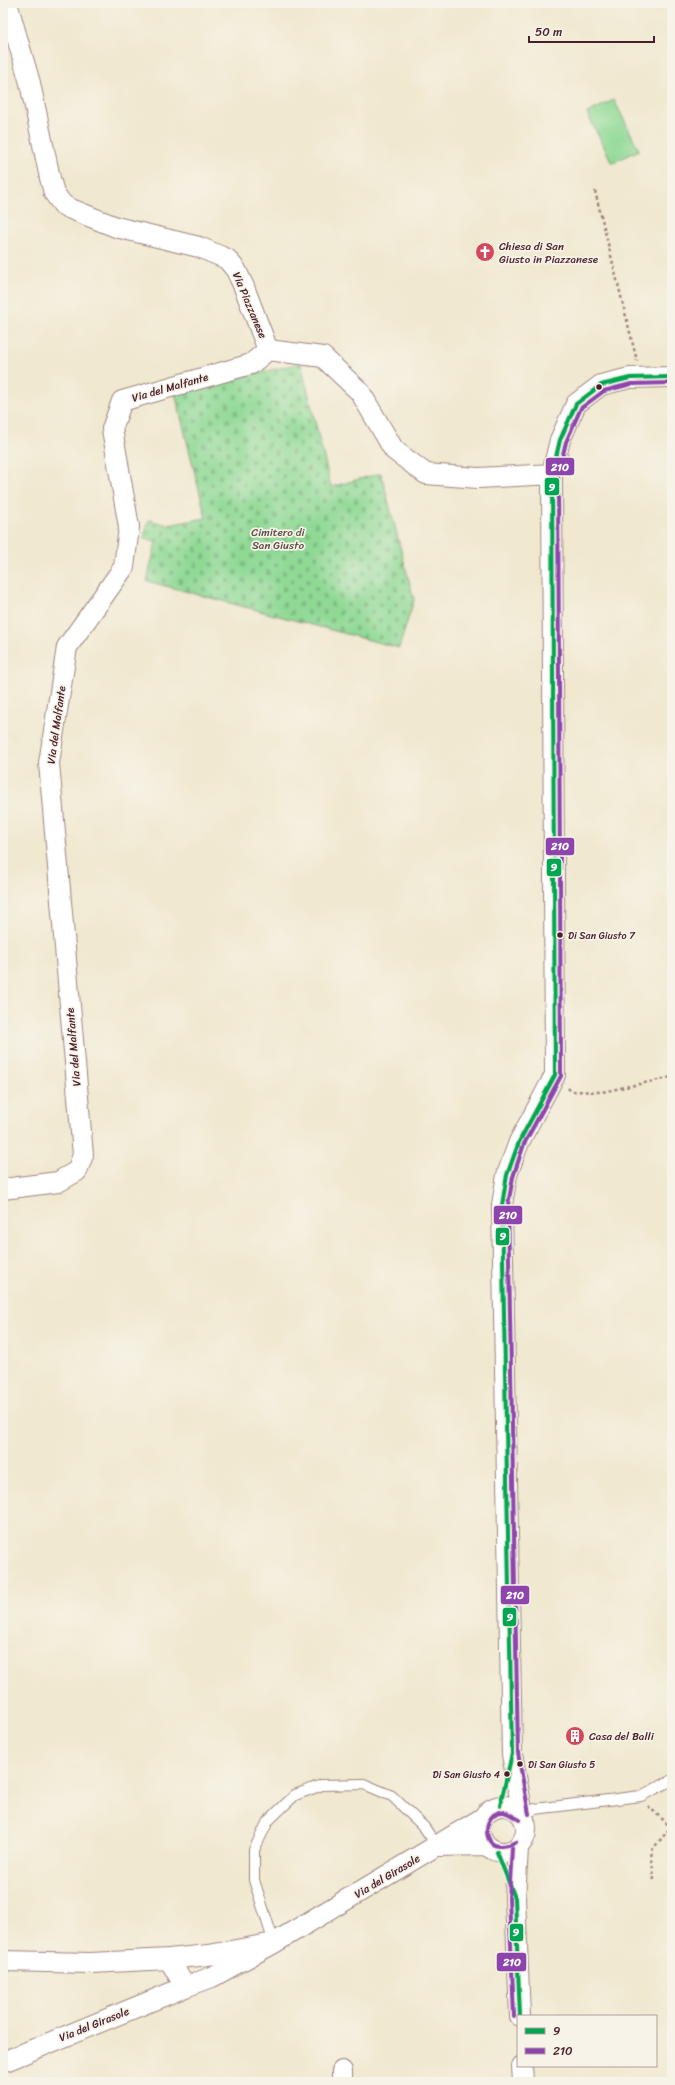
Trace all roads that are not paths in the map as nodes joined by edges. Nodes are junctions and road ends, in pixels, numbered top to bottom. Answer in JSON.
{"nodes":[{"id":1,"x":8,"y":3,"type":"edge"},
{"id":2,"x":268,"y":350,"type":"junction"},
{"id":3,"x":672,"y":377,"type":"edge"},
{"id":4,"x":552,"y":474,"type":"junction"},
{"id":5,"x":3,"y":1190,"type":"edge"},
{"id":6,"x":512,"y":1754,"type":"junction"},
{"id":7,"x":672,"y":1780,"type":"edge"},
{"id":8,"x":500,"y":1806,"type":"junction"},
{"id":9,"x":523,"y":1815,"type":"junction"},
{"id":10,"x":481,"y":1819,"type":"junction"},
{"id":11,"x":437,"y":1846,"type":"junction"},
{"id":12,"x":518,"y":1848,"type":"junction"},
{"id":13,"x":491,"y":1849,"type":"junction"},
{"id":14,"x":515,"y":1898,"type":"junction"},
{"id":15,"x":274,"y":1943,"type":"junction"},
{"id":16,"x":169,"y":1959,"type":"junction"},
{"id":17,"x":3,"y":1961,"type":"edge"},
{"id":18,"x":185,"y":1987,"type":"junction"},
{"id":19,"x":520,"y":2015,"type":"edge"},
{"id":20,"x":3,"y":2062,"type":"edge"},
{"id":21,"x":522,"y":2067,"type":"edge"},
{"id":22,"x":523,"y":2082,"type":"edge"}],
"edges":[{"from":1,"to":2,"type":"street","name":"Via Piazzanese"},
{"from":2,"to":4,"type":"street","name":"Via Piazzanese"},
{"from":2,"to":5,"type":"street","name":"Via del Malfante"},
{"from":3,"to":4,"type":"street"},
{"from":4,"to":6,"type":"street"},
{"from":6,"to":8,"type":"street"},
{"from":6,"to":9,"type":"street"},
{"from":7,"to":9,"type":"lane"},
{"from":8,"to":9,"type":"street"},
{"from":8,"to":10,"type":"street"},
{"from":9,"to":12,"type":"street"},
{"from":10,"to":11,"type":"street","name":"Via del Girasole"},
{"from":10,"to":13,"type":"street"},
{"from":11,"to":13,"type":"street","name":"Via del Girasole"},
{"from":11,"to":15,"type":"street","name":"Via del Girasole"},
{"from":11,"to":15,"type":"lane"},
{"from":12,"to":13,"type":"street"},
{"from":12,"to":14,"type":"street"},
{"from":13,"to":14,"type":"street"},
{"from":14,"to":19,"type":"street"},
{"from":15,"to":16,"type":"street","name":"Via del Girasole"},
{"from":15,"to":18,"type":"street","name":"Via del Girasole"},
{"from":16,"to":17,"type":"street","name":"Via del Girasole"},
{"from":16,"to":18,"type":"street"},
{"from":18,"to":20,"type":"street","name":"Via del Girasole"},
{"from":21,"to":22,"type":"street"}]}
